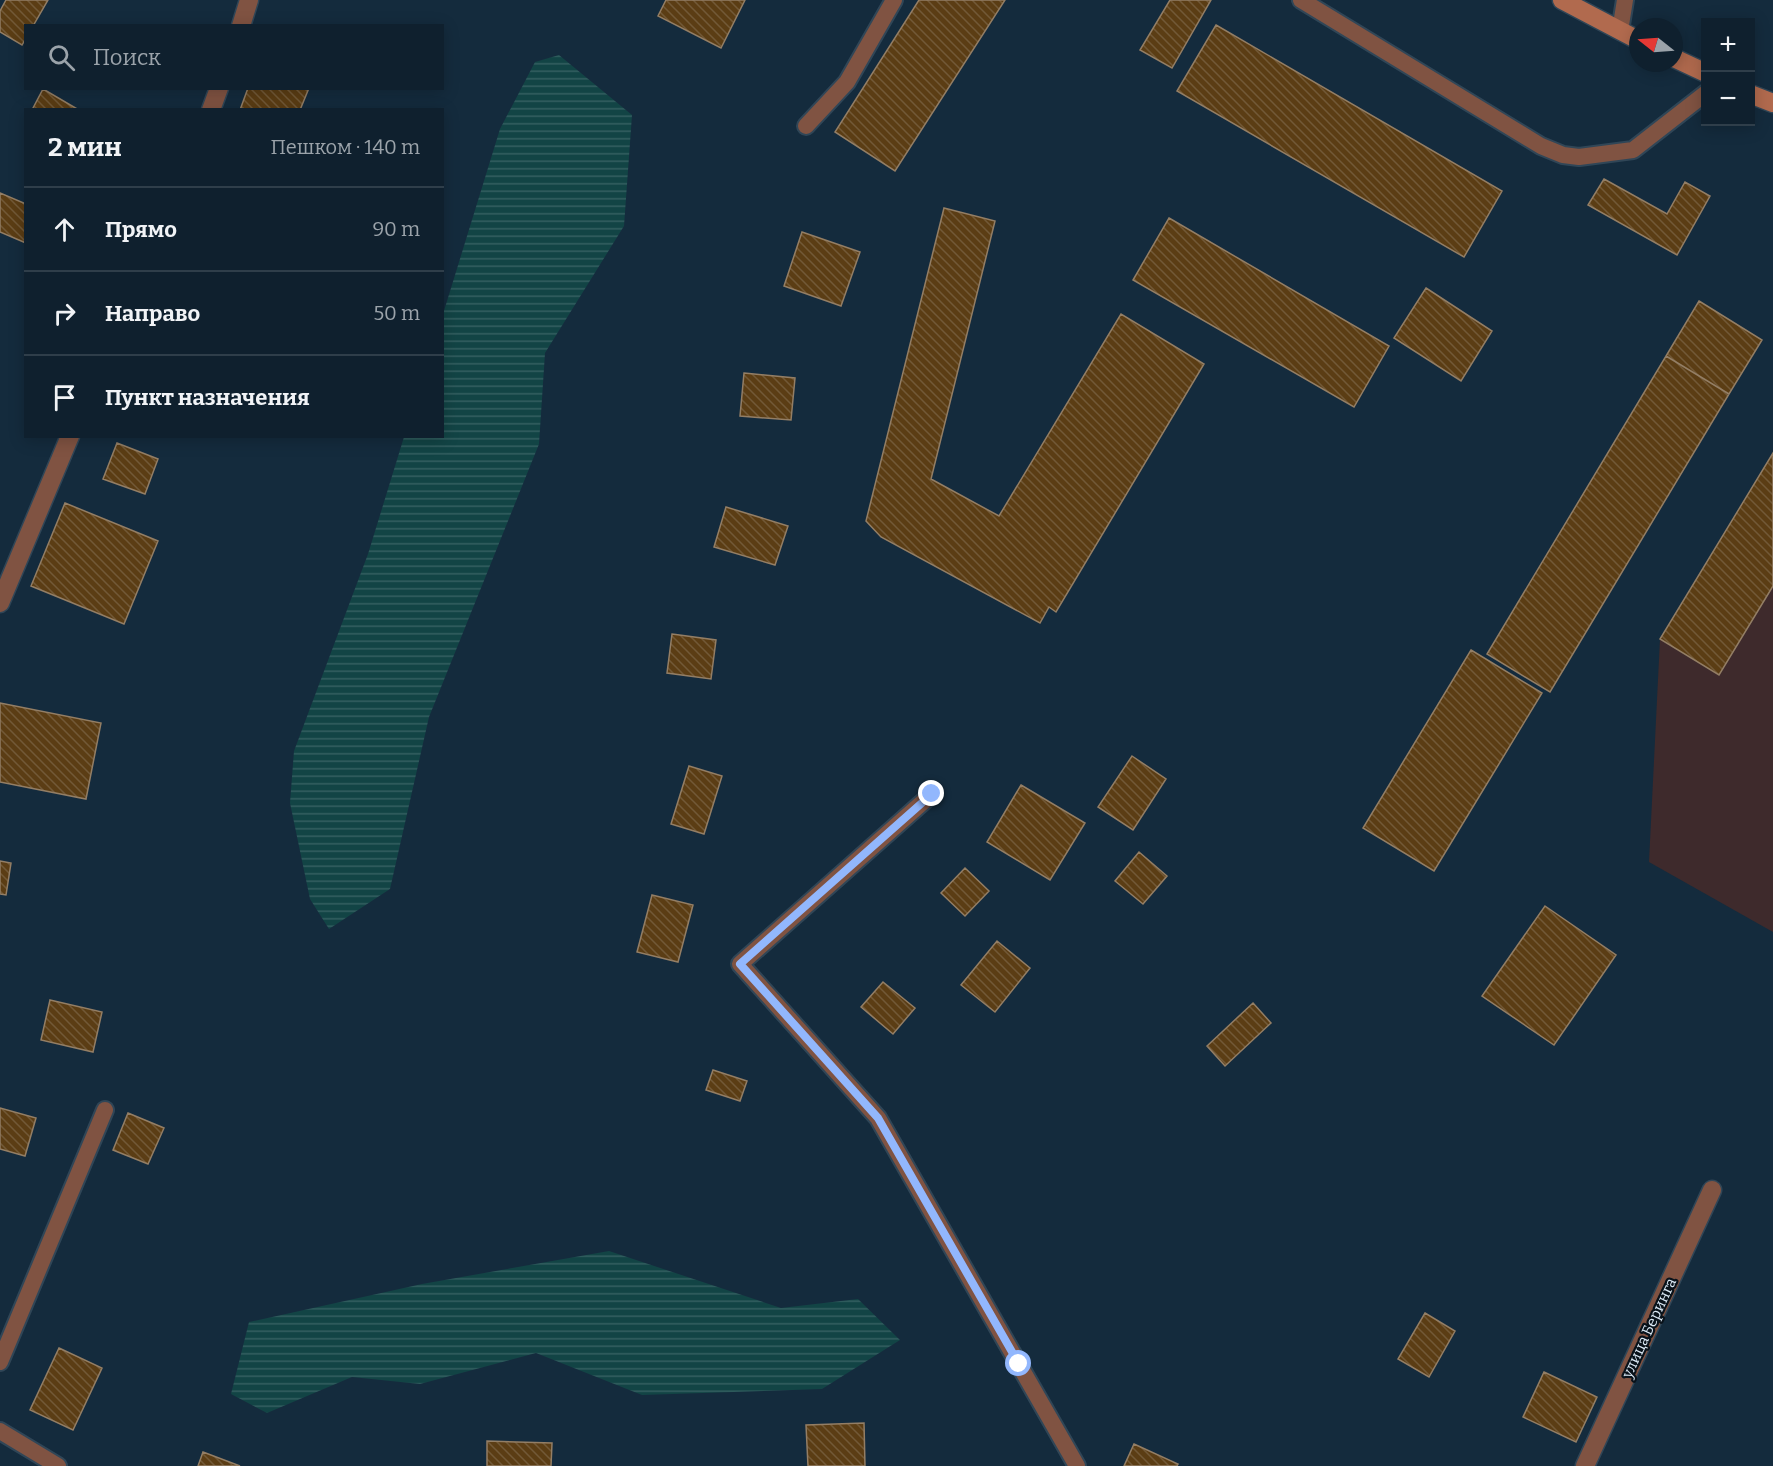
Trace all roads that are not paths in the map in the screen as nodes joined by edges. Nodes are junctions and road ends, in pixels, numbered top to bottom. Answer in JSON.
{"nodes":[{"id":1,"x":249,"y":0,"type":"edge"},
{"id":2,"x":894,"y":0,"type":"edge"},
{"id":3,"x":1302,"y":0,"type":"edge"},
{"id":4,"x":1562,"y":0,"type":"edge"},
{"id":5,"x":1625,"y":0,"type":"edge"},
{"id":6,"x":242,"y":24,"type":"edge"},
{"id":7,"x":1620,"y":31,"type":"junction"},
{"id":8,"x":1629,"y":36,"type":"edge"},
{"id":9,"x":1683,"y":62,"type":"edge"},
{"id":10,"x":1704,"y":72,"type":"edge"},
{"id":11,"x":218,"y":90,"type":"edge"},
{"id":12,"x":1755,"y":96,"type":"edge"},
{"id":13,"x":1701,"y":97,"type":"edge"},
{"id":14,"x":1773,"y":103,"type":"edge"},
{"id":15,"x":212,"y":108,"type":"edge"},
{"id":16,"x":806,"y":126,"type":"dead end"},
{"id":17,"x":69,"y":438,"type":"edge"},
{"id":18,"x":0,"y":603,"type":"edge"},
{"id":19,"x":932,"y":794,"type":"dead end"},
{"id":20,"x":105,"y":1110,"type":"dead end"},
{"id":21,"x":1712,"y":1190,"type":"dead end"},
{"id":22,"x":0,"y":1362,"type":"edge"},
{"id":23,"x":0,"y":1431,"type":"edge"},
{"id":24,"x":58,"y":1466,"type":"edge"},
{"id":25,"x":1077,"y":1466,"type":"edge"},
{"id":26,"x":1585,"y":1466,"type":"edge"}],
"edges":[{"from":1,"to":6,"type":"street"},
{"from":2,"to":16,"type":"lane"},
{"from":3,"to":13,"type":"lane"},
{"from":4,"to":7,"type":"main road"},
{"from":5,"to":7,"type":"lane"},
{"from":7,"to":8,"type":"main road"},
{"from":9,"to":10,"type":"main road"},
{"from":11,"to":15,"type":"street"},
{"from":12,"to":14,"type":"main road"},
{"from":17,"to":18,"type":"street"},
{"from":19,"to":25,"type":"lane"},
{"from":20,"to":22,"type":"lane"},
{"from":21,"to":26,"type":"street","name":"улица Беринга"},
{"from":23,"to":24,"type":"lane"}]}
